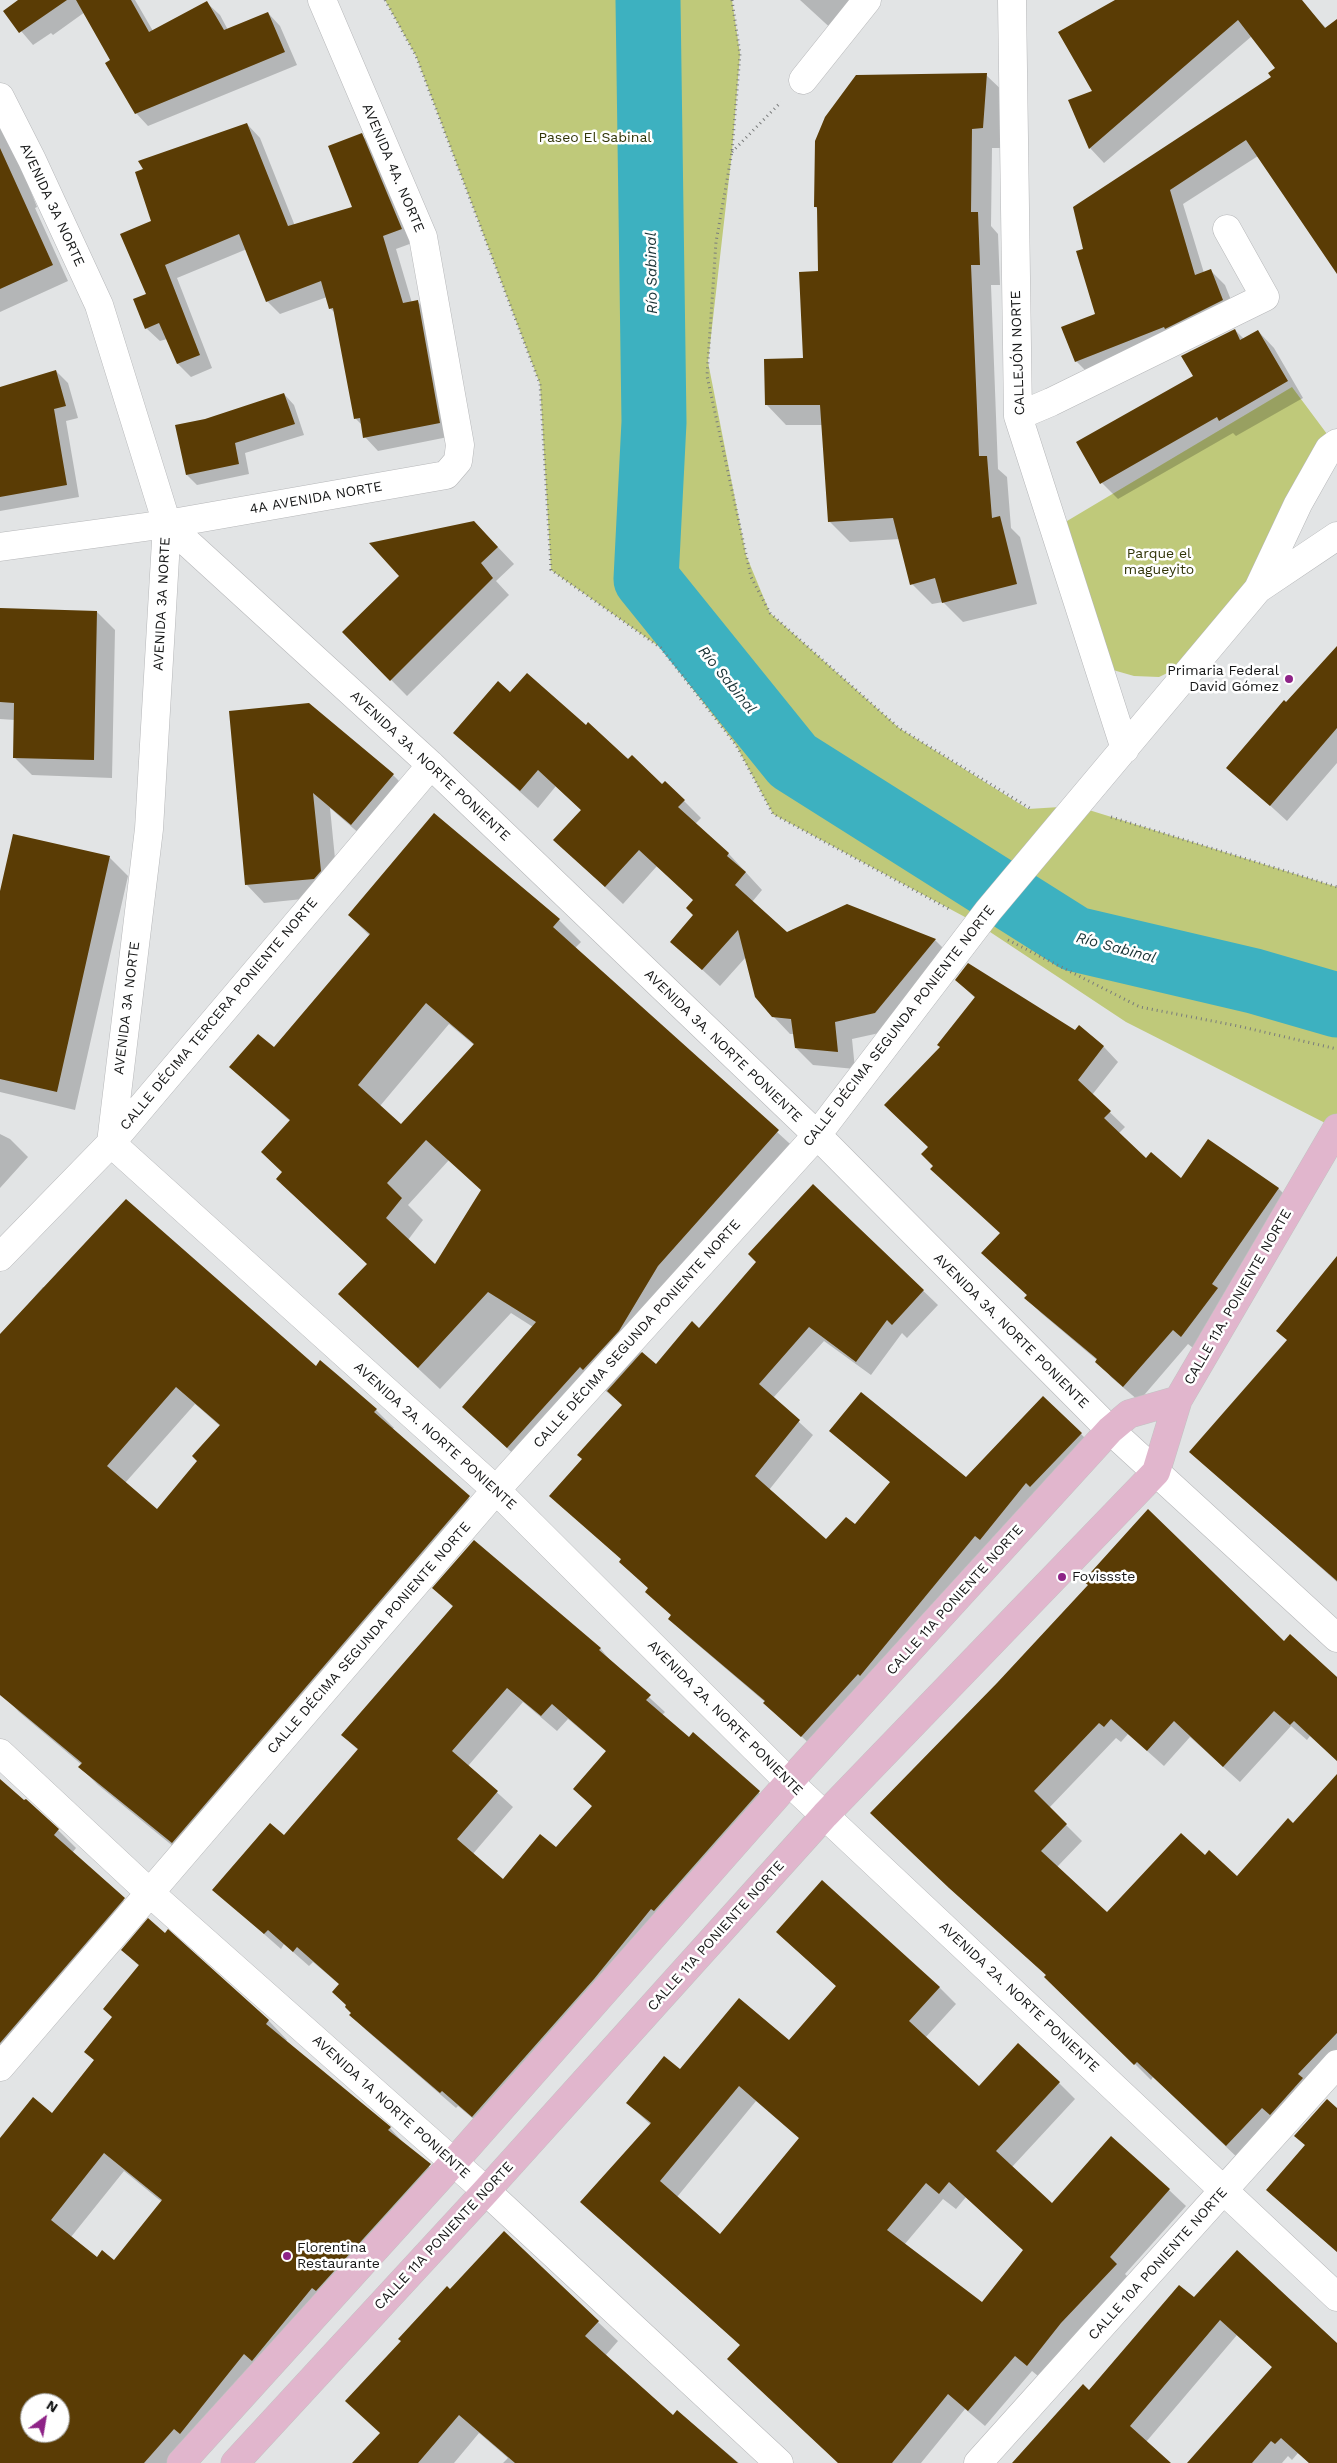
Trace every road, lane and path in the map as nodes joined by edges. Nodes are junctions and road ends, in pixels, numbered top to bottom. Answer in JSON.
{"nodes":[{"id":1,"x":322,"y":0,"type":"edge"},
{"id":2,"x":385,"y":0,"type":"edge"},
{"id":3,"x":732,"y":0,"type":"edge"},
{"id":4,"x":867,"y":0,"type":"edge"},
{"id":5,"x":1012,"y":0,"type":"edge"},
{"id":6,"x":803,"y":80,"type":"joint"},
{"id":7,"x":0,"y":97,"type":"edge"},
{"id":8,"x":732,"y":152,"type":"junction"},
{"id":9,"x":1227,"y":229,"type":"dead end"},
{"id":10,"x":1018,"y":416,"type":"junction"},
{"id":11,"x":1337,"y":443,"type":"edge"},
{"id":12,"x":458,"y":462,"type":"joint"},
{"id":13,"x":167,"y":524,"type":"junction"},
{"id":14,"x":1337,"y":536,"type":"edge"},
{"id":15,"x":0,"y":547,"type":"edge"},
{"id":16,"x":1258,"y":589,"type":"junction"},
{"id":17,"x":1125,"y":749,"type":"junction"},
{"id":18,"x":431,"y":765,"type":"junction"},
{"id":19,"x":1072,"y":811,"type":"junction"},
{"id":20,"x":1337,"y":887,"type":"edge"},
{"id":21,"x":983,"y":918,"type":"junction"},
{"id":22,"x":1337,"y":1049,"type":"edge"},
{"id":23,"x":1337,"y":1129,"type":"edge"},
{"id":24,"x":817,"y":1136,"type":"junction"},
{"id":25,"x":111,"y":1142,"type":"junction"},
{"id":26,"x":0,"y":1258,"type":"edge"},
{"id":27,"x":1178,"y":1400,"type":"junction"},
{"id":28,"x":1110,"y":1430,"type":"junction"},
{"id":29,"x":1156,"y":1472,"type":"junction"},
{"id":30,"x":496,"y":1490,"type":"junction"},
{"id":31,"x":1337,"y":1638,"type":"edge"},
{"id":32,"x":0,"y":1752,"type":"edge"},
{"id":33,"x":789,"y":1782,"type":"junction"},
{"id":34,"x":825,"y":1815,"type":"junction"},
{"id":35,"x":150,"y":1893,"type":"junction"},
{"id":36,"x":1337,"y":2064,"type":"edge"},
{"id":37,"x":0,"y":2067,"type":"edge"},
{"id":38,"x":453,"y":2163,"type":"junction"},
{"id":39,"x":486,"y":2191,"type":"junction"},
{"id":40,"x":1225,"y":2191,"type":"junction"},
{"id":41,"x":1337,"y":2297,"type":"edge"},
{"id":42,"x":181,"y":2463,"type":"edge"},
{"id":43,"x":234,"y":2463,"type":"edge"},
{"id":44,"x":779,"y":2463,"type":"edge"},
{"id":45,"x":978,"y":2463,"type":"edge"}],
"edges":[{"from":1,"to":12,"type":"street","name":"AVENIDA 4A. NORTE"},
{"from":2,"to":21,"type":"path"},
{"from":3,"to":8,"type":"path"},
{"from":4,"to":6,"type":"street"},
{"from":5,"to":10,"type":"street","name":"CALLEJÓN NORTE"},
{"from":6,"to":8,"type":"path"},
{"from":7,"to":13,"type":"street","name":"AVENIDA 3A NORTE"},
{"from":8,"to":19,"type":"path"},
{"from":9,"to":10,"type":"street"},
{"from":10,"to":17,"type":"street","name":"CALLEJÓN NORTE"},
{"from":11,"to":16,"type":"street","name":"CALLE DÉCIMA SEGUNDA PONIENTE NORTE"},
{"from":12,"to":13,"type":"street","name":"4A AVENIDA NORTE"},
{"from":13,"to":15,"type":"street","name":"4A AVENIDA NORTE"},
{"from":13,"to":18,"type":"street","name":"AVENIDA 3A. NORTE PONIENTE"},
{"from":13,"to":25,"type":"street","name":"AVENIDA 3A NORTE"},
{"from":14,"to":16,"type":"street","name":"CALLE DÉCIMA SEGUNDA PONIENTE NORTE"},
{"from":16,"to":17,"type":"street","name":"CALLE DÉCIMA SEGUNDA PONIENTE NORTE"},
{"from":17,"to":19,"type":"street","name":"CALLE DÉCIMA SEGUNDA PONIENTE NORTE"},
{"from":18,"to":24,"type":"street","name":"AVENIDA 3A. NORTE PONIENTE"},
{"from":18,"to":25,"type":"street","name":"CALLE DÉCIMA TERCERA PONIENTE NORTE"},
{"from":19,"to":20,"type":"path"},
{"from":19,"to":21,"type":"street","name":"CALLE DÉCIMA SEGUNDA PONIENTE NORTE"},
{"from":21,"to":22,"type":"path"},
{"from":21,"to":24,"type":"street","name":"CALLE DÉCIMA SEGUNDA PONIENTE NORTE"},
{"from":23,"to":27,"type":"main road","name":"CALLE 11A. PONIENTE NORTE"},
{"from":24,"to":28,"type":"street","name":"AVENIDA 3A. NORTE PONIENTE"},
{"from":24,"to":30,"type":"street","name":"CALLE DÉCIMA SEGUNDA PONIENTE NORTE"},
{"from":25,"to":26,"type":"street","name":"CALLE DÉCIMA TERCERA PONIENTE NORTE"},
{"from":25,"to":30,"type":"street","name":"AVENIDA 2A. NORTE PONIENTE"},
{"from":27,"to":28,"type":"main road","name":"CALLE 11A. PONIENTE NORTE"},
{"from":27,"to":29,"type":"main road","name":"CALLE 11A PONIENTE NORTE"},
{"from":28,"to":29,"type":"street","name":"AVENIDA 3A. NORTE PONIENTE"},
{"from":28,"to":33,"type":"main road","name":"CALLE 11A PONIENTE NORTE"},
{"from":29,"to":31,"type":"street","name":"AVENIDA 3A. NORTE PONIENTE"},
{"from":29,"to":34,"type":"main road","name":"CALLE 11A PONIENTE NORTE"},
{"from":30,"to":33,"type":"street","name":"AVENIDA 2A. NORTE PONIENTE"},
{"from":30,"to":35,"type":"street","name":"CALLE DÉCIMA SEGUNDA PONIENTE NORTE"},
{"from":32,"to":35,"type":"street","name":"AVENIDA 1A NORTE PONIENTE"},
{"from":33,"to":34,"type":"street","name":"AVENIDA 2A. NORTE PONIENTE"},
{"from":33,"to":38,"type":"main road","name":"CALLE 11A PONIENTE NORTE"},
{"from":34,"to":39,"type":"main road","name":"CALLE 11A PONIENTE NORTE"},
{"from":34,"to":40,"type":"street","name":"AVENIDA 2A. NORTE PONIENTE"},
{"from":35,"to":37,"type":"street","name":"CALLE DÉCIMA SEGUNDA PONIENTE NORTE"},
{"from":35,"to":38,"type":"street","name":"AVENIDA 1A NORTE PONIENTE"},
{"from":36,"to":40,"type":"street","name":"CALLE 10A PONIENTE NORTE"},
{"from":38,"to":39,"type":"street","name":"AVENIDA 1A NORTE PONIENTE"},
{"from":38,"to":42,"type":"main road","name":"CALLE 11A PONIENTE NORTE"},
{"from":39,"to":43,"type":"main road","name":"CALLE 11A PONIENTE NORTE"},
{"from":39,"to":44,"type":"street","name":"AVENIDA 1A NORTE PONIENTE"},
{"from":40,"to":41,"type":"street","name":"AVENIDA 2A. NORTE PONIENTE"},
{"from":40,"to":45,"type":"street","name":"CALLE 10A PONIENTE NORTE"}]}
